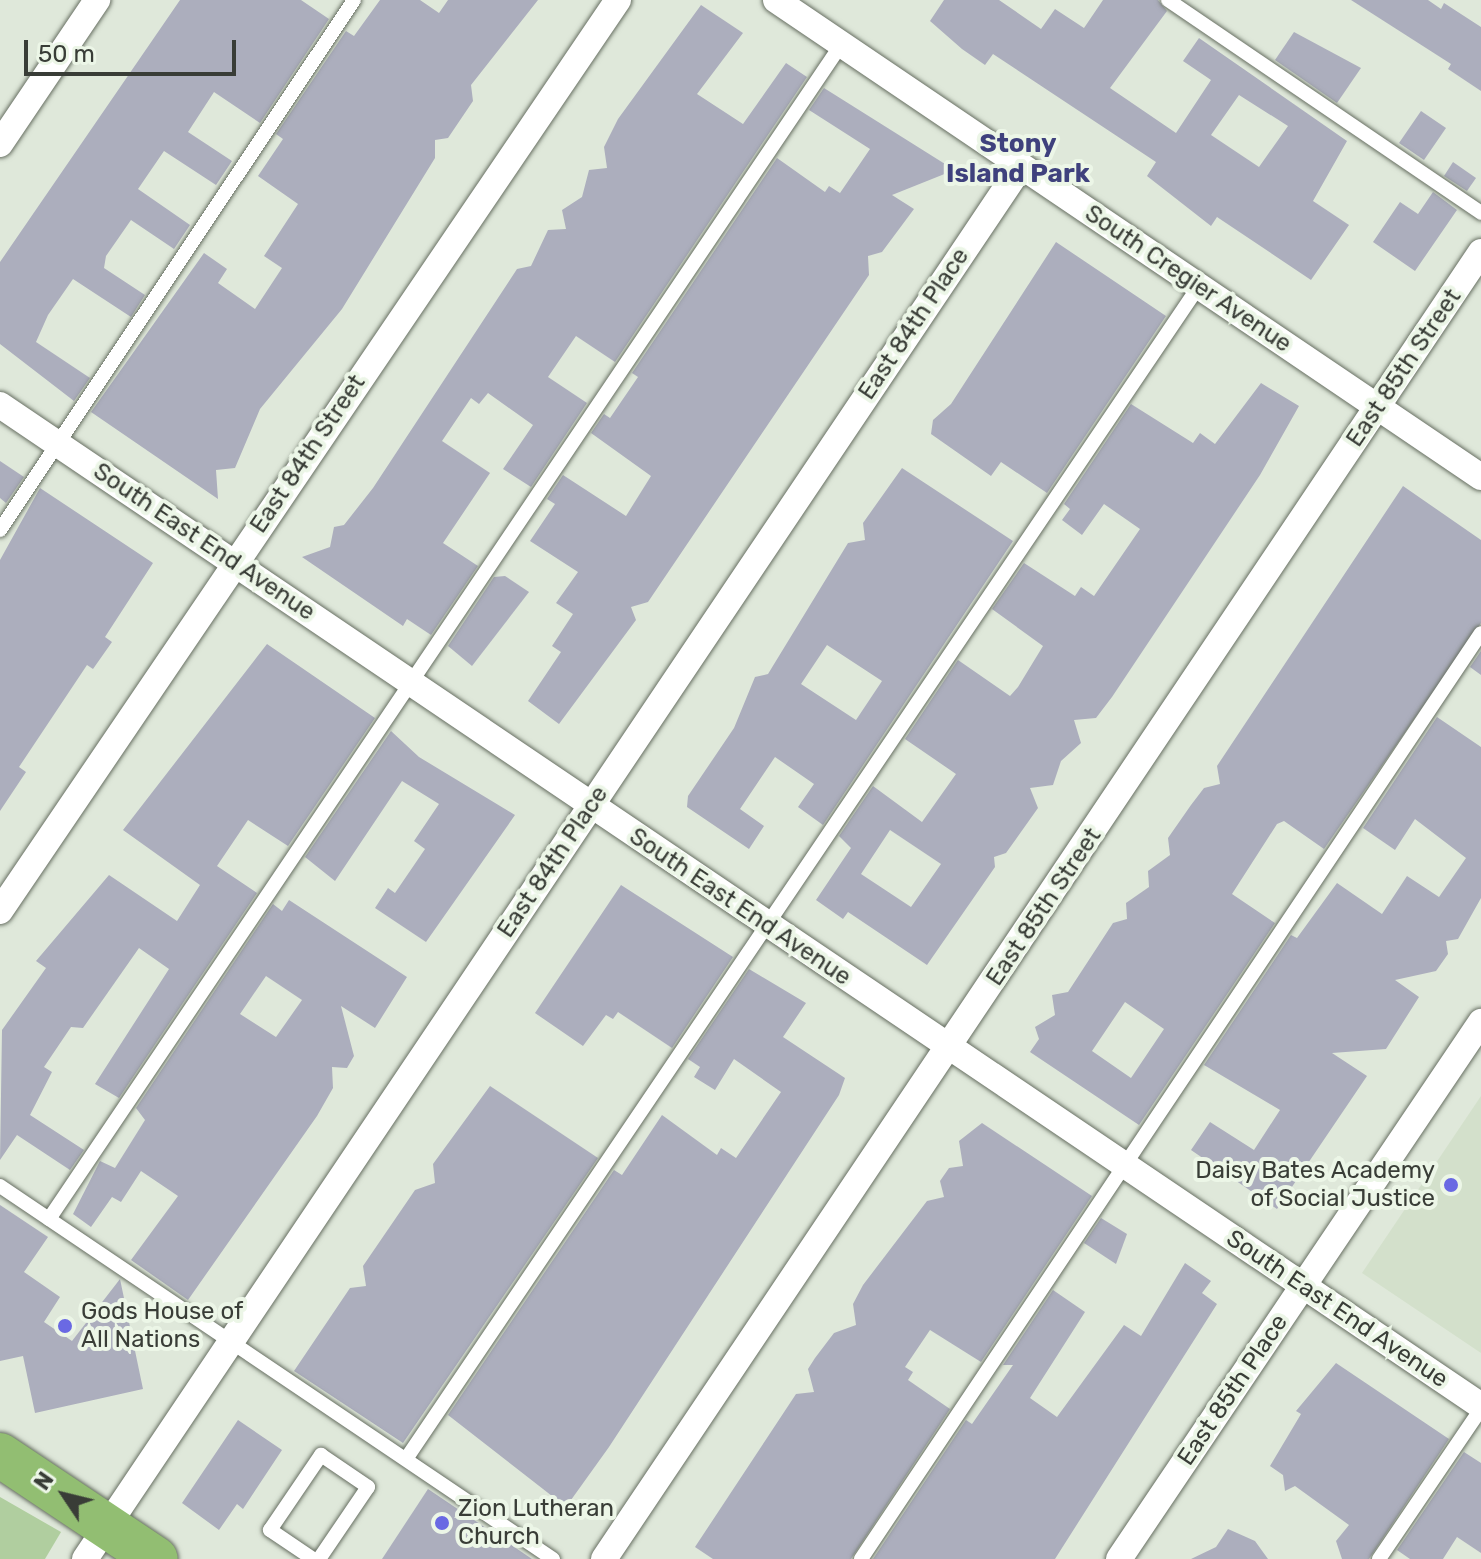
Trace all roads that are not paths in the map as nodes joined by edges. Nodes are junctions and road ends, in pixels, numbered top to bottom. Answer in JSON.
{"nodes":[{"id":1,"x":97,"y":0,"type":"edge"},
{"id":2,"x":354,"y":0,"type":"edge"},
{"id":3,"x":618,"y":0,"type":"edge"},
{"id":4,"x":776,"y":0,"type":"edge"},
{"id":5,"x":1168,"y":0,"type":"edge"},
{"id":6,"x":841,"y":45,"type":"junction"},
{"id":7,"x":0,"y":144,"type":"edge"},
{"id":8,"x":1021,"y":166,"type":"junction"},
{"id":9,"x":1481,"y":213,"type":"edge"},
{"id":10,"x":1481,"y":252,"type":"edge"},
{"id":11,"x":1199,"y":286,"type":"junction"},
{"id":12,"x":0,"y":405,"type":"edge"},
{"id":13,"x":1377,"y":407,"type":"junction"},
{"id":14,"x":57,"y":443,"type":"junction"},
{"id":15,"x":1481,"y":477,"type":"edge"},
{"id":16,"x":0,"y":530,"type":"edge"},
{"id":17,"x":234,"y":562,"type":"junction"},
{"id":18,"x":1481,"y":633,"type":"edge"},
{"id":19,"x":415,"y":685,"type":"junction"},
{"id":20,"x":590,"y":806,"type":"junction"},
{"id":21,"x":0,"y":911,"type":"edge"},
{"id":22,"x":767,"y":925,"type":"junction"},
{"id":23,"x":1481,"y":1022,"type":"edge"},
{"id":24,"x":950,"y":1048,"type":"junction"},
{"id":25,"x":1124,"y":1166,"type":"junction"},
{"id":26,"x":0,"y":1186,"type":"edge"},
{"id":27,"x":49,"y":1219,"type":"junction"},
{"id":28,"x":1303,"y":1286,"type":"junction"},
{"id":29,"x":232,"y":1343,"type":"junction"},
{"id":30,"x":1481,"y":1407,"type":"edge"},
{"id":31,"x":0,"y":1455,"type":"edge"},
{"id":32,"x":406,"y":1459,"type":"junction"},
{"id":33,"x":96,"y":1543,"type":"edge"},
{"id":34,"x":156,"y":1559,"type":"edge"},
{"id":35,"x":313,"y":1559,"type":"edge"},
{"id":36,"x":319,"y":1559,"type":"edge"},
{"id":37,"x":553,"y":1559,"type":"edge"},
{"id":38,"x":604,"y":1559,"type":"edge"},
{"id":39,"x":861,"y":1559,"type":"edge"},
{"id":40,"x":1119,"y":1559,"type":"edge"},
{"id":41,"x":1379,"y":1559,"type":"edge"}],
"edges":[{"from":1,"to":7,"type":"street"},
{"from":2,"to":14,"type":"lane"},
{"from":3,"to":17,"type":"street","name":"East 84th Street"},
{"from":4,"to":6,"type":"street","name":"South Cregier Avenue"},
{"from":5,"to":9,"type":"lane"},
{"from":6,"to":8,"type":"street","name":"South Cregier Avenue"},
{"from":6,"to":19,"type":"lane"},
{"from":8,"to":11,"type":"street","name":"South Cregier Avenue"},
{"from":8,"to":20,"type":"street","name":"East 84th Place"},
{"from":10,"to":13,"type":"street","name":"East 85th Street"},
{"from":11,"to":13,"type":"street","name":"South Cregier Avenue"},
{"from":11,"to":22,"type":"lane"},
{"from":12,"to":14,"type":"street","name":"South East End Avenue"},
{"from":13,"to":15,"type":"street","name":"South Cregier Avenue"},
{"from":13,"to":24,"type":"street","name":"East 85th Street"},
{"from":14,"to":16,"type":"lane"},
{"from":14,"to":17,"type":"street","name":"South East End Avenue"},
{"from":17,"to":19,"type":"street","name":"South East End Avenue"},
{"from":17,"to":21,"type":"street","name":"East 84th Street"},
{"from":18,"to":25,"type":"lane"},
{"from":19,"to":20,"type":"street","name":"South East End Avenue"},
{"from":19,"to":27,"type":"lane"},
{"from":20,"to":22,"type":"street","name":"South East End Avenue"},
{"from":20,"to":29,"type":"street","name":"East 84th Place"},
{"from":22,"to":24,"type":"street","name":"South East End Avenue"},
{"from":22,"to":32,"type":"lane"},
{"from":23,"to":28,"type":"street","name":"East 85th Place"},
{"from":24,"to":25,"type":"street","name":"South East End Avenue"},
{"from":24,"to":38,"type":"street","name":"East 85th Street"},
{"from":25,"to":28,"type":"street","name":"South East End Avenue"},
{"from":25,"to":39,"type":"lane"},
{"from":26,"to":27,"type":"lane"},
{"from":27,"to":29,"type":"lane"},
{"from":28,"to":30,"type":"street","name":"South East End Avenue"},
{"from":28,"to":40,"type":"street","name":"East 85th Place"},
{"from":29,"to":32,"type":"lane"},
{"from":29,"to":33,"type":"street","name":"East 84th Place"},
{"from":30,"to":41,"type":"lane"},
{"from":31,"to":33,"type":"highway"},
{"from":32,"to":37,"type":"lane"},
{"from":33,"to":34,"type":"highway"},
{"from":35,"to":36,"type":"lane"}]}
